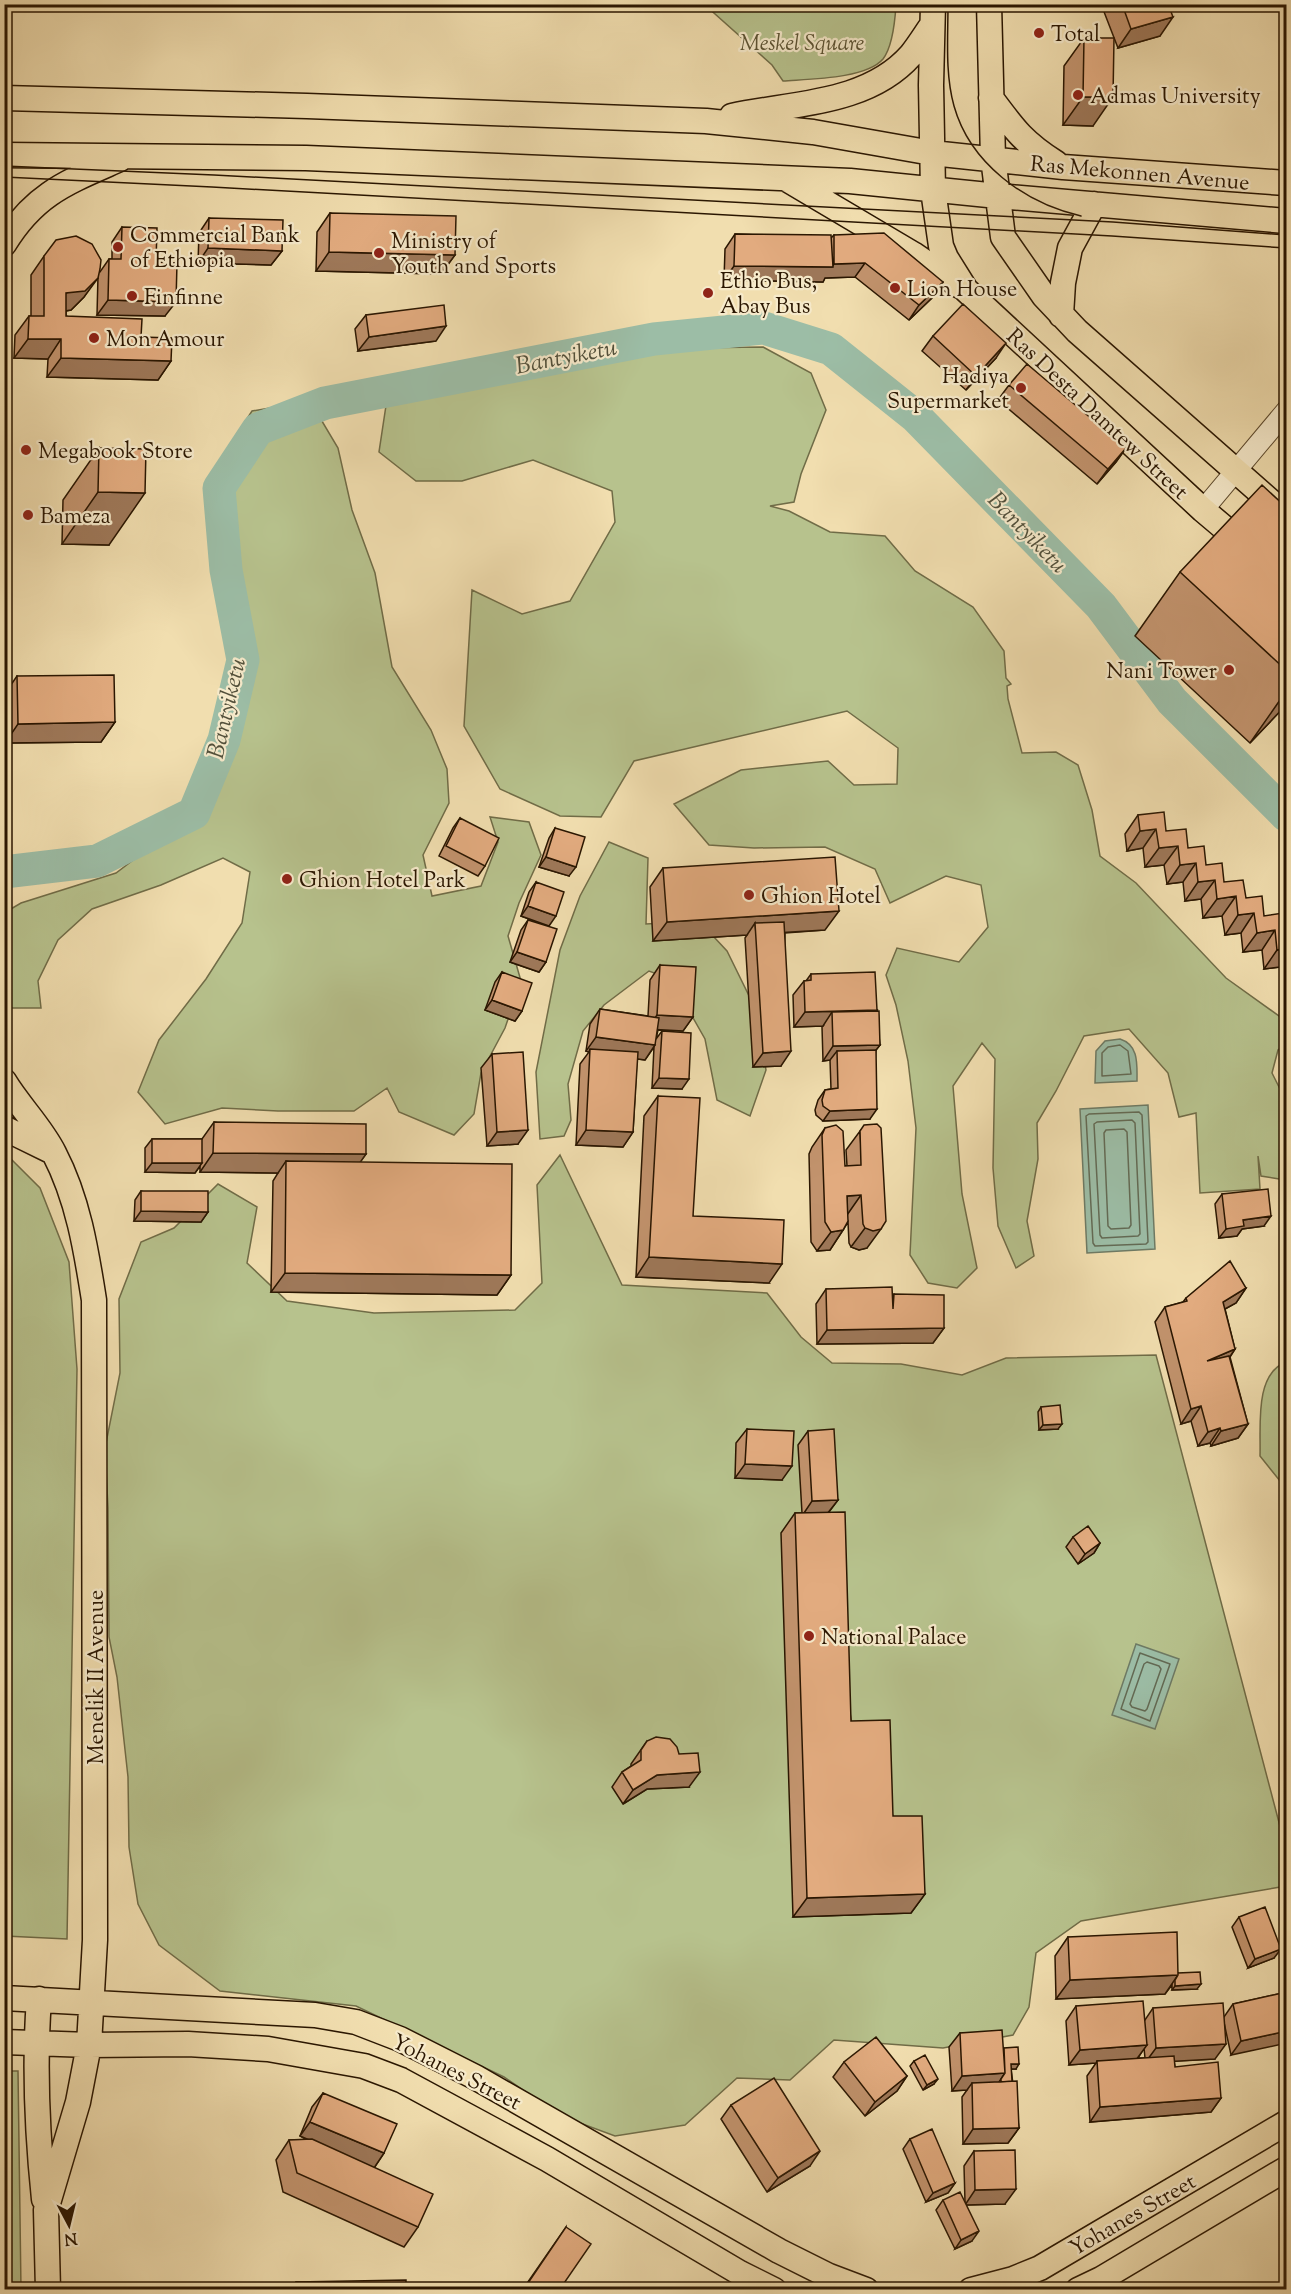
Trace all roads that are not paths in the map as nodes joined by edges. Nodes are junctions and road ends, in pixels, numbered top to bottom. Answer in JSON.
{"nodes":[{"id":1,"x":988,"y":4,"type":"edge"},
{"id":2,"x":933,"y":15,"type":"edge"},
{"id":3,"x":4,"y":98,"type":"edge"},
{"id":4,"x":991,"y":98,"type":"junction"},
{"id":5,"x":706,"y":121,"type":"junction"},
{"id":6,"x":932,"y":153,"type":"junction"},
{"id":7,"x":4,"y":155,"type":"edge"},
{"id":8,"x":128,"y":155,"type":"junction"},
{"id":9,"x":993,"y":158,"type":"junction"},
{"id":10,"x":1063,"y":167,"type":"junction"},
{"id":11,"x":786,"y":179,"type":"junction"},
{"id":12,"x":1287,"y":183,"type":"edge"},
{"id":13,"x":933,"y":189,"type":"junction"},
{"id":14,"x":998,"y":196,"type":"junction"},
{"id":15,"x":1094,"y":204,"type":"junction"},
{"id":16,"x":1287,"y":221,"type":"edge"},
{"id":17,"x":4,"y":244,"type":"edge"},
{"id":18,"x":966,"y":290,"type":"junction"},
{"id":19,"x":1061,"y":315,"type":"junction"},
{"id":20,"x":1287,"y":411,"type":"edge"},
{"id":21,"x":1235,"y":471,"type":"junction"},
{"id":22,"x":1203,"y":510,"type":"junction"},
{"id":23,"x":1287,"y":515,"type":"edge"},
{"id":24,"x":1287,"y":580,"type":"edge"},
{"id":25,"x":4,"y":1081,"type":"edge"},
{"id":26,"x":4,"y":1128,"type":"edge"},
{"id":27,"x":53,"y":1152,"type":"junction"},
{"id":28,"x":4,"y":1998,"type":"edge"},
{"id":29,"x":39,"y":1999,"type":"junction"},
{"id":30,"x":91,"y":2003,"type":"junction"},
{"id":31,"x":272,"y":2012,"type":"junction"},
{"id":32,"x":4,"y":2042,"type":"edge"},
{"id":33,"x":36,"y":2043,"type":"junction"},
{"id":34,"x":89,"y":2045,"type":"junction"},
{"id":35,"x":268,"y":2049,"type":"junction"},
{"id":36,"x":1287,"y":2123,"type":"edge"},
{"id":37,"x":1287,"y":2169,"type":"edge"},
{"id":38,"x":45,"y":2210,"type":"junction"},
{"id":39,"x":824,"y":2283,"type":"edge"},
{"id":40,"x":857,"y":2288,"type":"edge"},
{"id":41,"x":48,"y":2289,"type":"edge"},
{"id":42,"x":774,"y":2289,"type":"edge"},
{"id":43,"x":971,"y":2289,"type":"edge"},
{"id":44,"x":1078,"y":2289,"type":"edge"}],
"edges":[{"from":1,"to":4,"type":"main road","name":"Ras Desta Damtew Street"},
{"from":2,"to":5,"type":"main road"},
{"from":2,"to":6,"type":"main road","name":"Ras Desta Damtew Street"},
{"from":3,"to":5,"type":"main road"},
{"from":4,"to":9,"type":"main road","name":"Ras Desta Damtew Street"},
{"from":4,"to":10,"type":"main road"},
{"from":5,"to":6,"type":"main road","name":"Ras Mekonnen Avenue"},
{"from":6,"to":9,"type":"main road","name":"Ras Mekonnen Avenue"},
{"from":6,"to":13,"type":"main road","name":"Ras Desta Damtew Street"},
{"from":7,"to":8,"type":"main road","name":"Ras Mekonnen Avenue"},
{"from":8,"to":11,"type":"main road","name":"Ras Mekonnen Avenue"},
{"from":8,"to":17,"type":"main road"},
{"from":9,"to":10,"type":"main road","name":"Ras Mekonnen Avenue"},
{"from":9,"to":14,"type":"main road","name":"Ras Desta Damtew Street"},
{"from":10,"to":12,"type":"main road","name":"Ras Mekonnen Avenue"},
{"from":11,"to":13,"type":"main road","name":"Ras Mekonnen Avenue"},
{"from":11,"to":18,"type":"main road"},
{"from":13,"to":14,"type":"main road","name":"Ras Mekonnen Avenue"},
{"from":13,"to":18,"type":"main road","name":"Ras Desta Damtew Street"},
{"from":14,"to":15,"type":"main road","name":"Ras Mekonnen Avenue"},
{"from":14,"to":19,"type":"main road","name":"Ras Desta Damtew Street"},
{"from":15,"to":16,"type":"main road","name":"Ras Mekonnen Avenue"},
{"from":15,"to":19,"type":"main road"},
{"from":18,"to":22,"type":"main road","name":"Ras Desta Damtew Street"},
{"from":19,"to":21,"type":"main road","name":"Ras Desta Damtew Street"},
{"from":20,"to":21,"type":"street"},
{"from":21,"to":22,"type":"street"},
{"from":21,"to":23,"type":"main road","name":"Ras Desta Damtew Street"},
{"from":22,"to":24,"type":"main road","name":"Ras Desta Damtew Street"},
{"from":25,"to":27,"type":"main road","name":"Menelik II Avenue"},
{"from":26,"to":27,"type":"main road"},
{"from":27,"to":30,"type":"main road","name":"Menelik II Avenue"},
{"from":28,"to":29,"type":"main road","name":"Yohanes Street"},
{"from":29,"to":30,"type":"main road","name":"Yohanes Street"},
{"from":29,"to":33,"type":"main road"},
{"from":30,"to":31,"type":"main road","name":"Yohanes Street"},
{"from":30,"to":34,"type":"main road","name":"Menelik II Avenue"},
{"from":31,"to":35,"type":"main road"},
{"from":31,"to":39,"type":"main road","name":"Yohanes Street"},
{"from":32,"to":33,"type":"main road","name":"Yohanes Street"},
{"from":33,"to":34,"type":"main road","name":"Yohanes Street"},
{"from":33,"to":38,"type":"main road"},
{"from":34,"to":35,"type":"main road","name":"Yohanes Street"},
{"from":34,"to":38,"type":"main road","name":"Menelik II Avenue"},
{"from":35,"to":42,"type":"main road","name":"Yohanes Street"},
{"from":36,"to":43,"type":"main road","name":"Yohanes Street"},
{"from":37,"to":44,"type":"main road","name":"Yohanes Street"},
{"from":38,"to":41,"type":"main road","name":"Menelik II Avenue"},
{"from":39,"to":40,"type":"main road","name":"Yohanes Street"}]}
